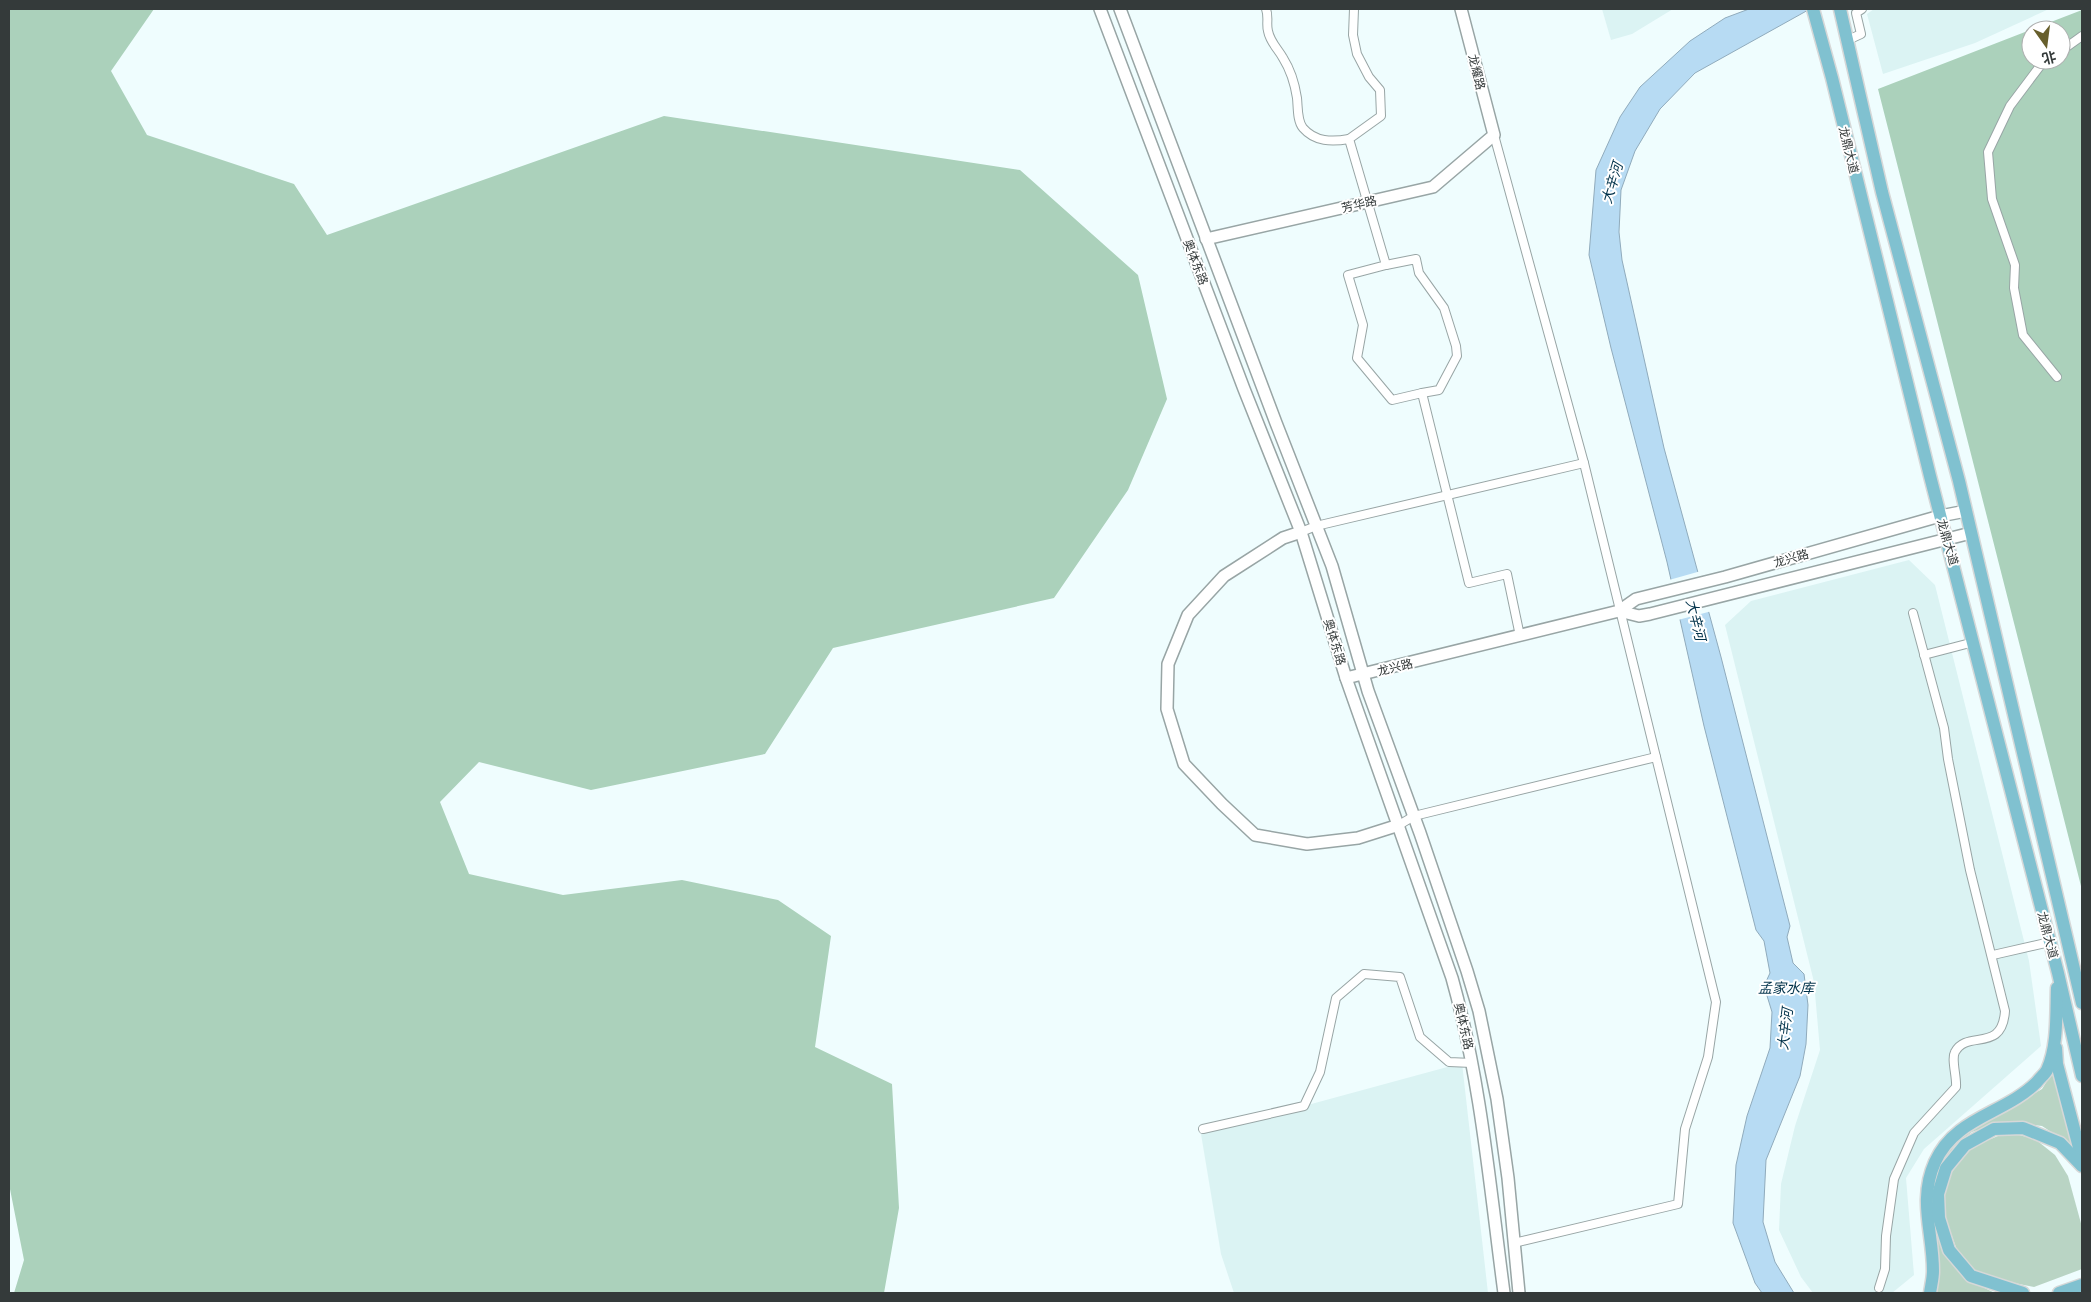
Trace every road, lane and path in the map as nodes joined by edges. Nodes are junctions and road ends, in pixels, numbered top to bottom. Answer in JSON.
{"nodes":[{"id":1,"x":1100,"y":9,"type":"edge"},
{"id":2,"x":1120,"y":9,"type":"edge"},
{"id":3,"x":1266,"y":9,"type":"edge"},
{"id":4,"x":1354,"y":9,"type":"edge"},
{"id":5,"x":1461,"y":9,"type":"edge"},
{"id":6,"x":1813,"y":9,"type":"edge"},
{"id":7,"x":1862,"y":9,"type":"edge"},
{"id":8,"x":1841,"y":14,"type":"edge"},
{"id":9,"x":2082,"y":36,"type":"edge"},
{"id":10,"x":1848,"y":40,"type":"junction"},
{"id":11,"x":2071,"y":44,"type":"edge"},
{"id":12,"x":2037,"y":70,"type":"edge"},
{"id":13,"x":1494,"y":135,"type":"junction"},
{"id":14,"x":1349,"y":139,"type":"junction"},
{"id":15,"x":1368,"y":202,"type":"junction"},
{"id":16,"x":1206,"y":239,"type":"junction"},
{"id":17,"x":1386,"y":265,"type":"junction"},
{"id":18,"x":2057,"y":377,"type":"dead end"},
{"id":19,"x":1422,"y":393,"type":"junction"},
{"id":20,"x":1584,"y":463,"type":"junction"},
{"id":21,"x":1966,"y":511,"type":"junction"},
{"id":22,"x":1940,"y":516,"type":"junction"},
{"id":23,"x":1316,"y":526,"type":"junction"},
{"id":24,"x":1302,"y":532,"type":"junction"},
{"id":25,"x":1970,"y":534,"type":"junction"},
{"id":26,"x":1948,"y":539,"type":"junction"},
{"id":27,"x":1619,"y":611,"type":"junction"},
{"id":28,"x":1913,"y":613,"type":"dead end"},
{"id":29,"x":1520,"y":636,"type":"junction"},
{"id":30,"x":1974,"y":642,"type":"junction"},
{"id":31,"x":1924,"y":655,"type":"junction"},
{"id":32,"x":1365,"y":674,"type":"junction"},
{"id":33,"x":1346,"y":678,"type":"junction"},
{"id":34,"x":1656,"y":757,"type":"junction"},
{"id":35,"x":1414,"y":816,"type":"junction"},
{"id":36,"x":1399,"y":825,"type":"junction"},
{"id":37,"x":2050,"y":942,"type":"junction"},
{"id":38,"x":1993,"y":955,"type":"junction"},
{"id":39,"x":2074,"y":970,"type":"junction"},
{"id":40,"x":2058,"y":973,"type":"junction"},
{"id":41,"x":2082,"y":988,"type":"edge"},
{"id":42,"x":2082,"y":1003,"type":"edge"},
{"id":43,"x":2055,"y":1041,"type":"junction"},
{"id":44,"x":1472,"y":1063,"type":"junction"},
{"id":45,"x":2082,"y":1076,"type":"edge"},
{"id":46,"x":1203,"y":1129,"type":"dead end"},
{"id":47,"x":2082,"y":1158,"type":"edge"},
{"id":48,"x":2082,"y":1166,"type":"edge"},
{"id":49,"x":1514,"y":1243,"type":"junction"},
{"id":50,"x":2082,"y":1285,"type":"edge"},
{"id":51,"x":1879,"y":1288,"type":"dead end"},
{"id":52,"x":1504,"y":1293,"type":"edge"},
{"id":53,"x":1519,"y":1293,"type":"edge"},
{"id":54,"x":1930,"y":1293,"type":"edge"},
{"id":55,"x":2024,"y":1293,"type":"edge"},
{"id":56,"x":2059,"y":1293,"type":"edge"}],
"edges":[{"from":1,"to":24,"type":"main road","name":"奥体东路"},
{"from":2,"to":16,"type":"main road"},
{"from":3,"to":14,"type":"street"},
{"from":4,"to":14,"type":"street"},
{"from":5,"to":13,"type":"main road","name":"龙耀路"},
{"from":6,"to":22,"type":"main road","name":"龙鼎大道"},
{"from":7,"to":10,"type":"street"},
{"from":8,"to":10,"type":"main road","name":"龙鼎大道"},
{"from":9,"to":11,"type":"street"},
{"from":10,"to":21,"type":"main road","name":"龙鼎大道"},
{"from":12,"to":18,"type":"street"},
{"from":13,"to":15,"type":"main road","name":"芳华路"},
{"from":13,"to":20,"type":"street"},
{"from":14,"to":15,"type":"street"},
{"from":15,"to":16,"type":"main road","name":"芳华路"},
{"from":15,"to":17,"type":"street"},
{"from":16,"to":23,"type":"main road"},
{"from":17,"to":19,"type":"street"},
{"from":17,"to":19,"type":"street"},
{"from":19,"to":29,"type":"street"},
{"from":20,"to":23,"type":"street"},
{"from":20,"to":27,"type":"street"},
{"from":21,"to":22,"type":"main road","name":"龙兴路"},
{"from":21,"to":25,"type":"main road","name":"龙鼎大道"},
{"from":22,"to":26,"type":"main road","name":"龙鼎大道"},
{"from":22,"to":27,"type":"main road","name":"龙兴路"},
{"from":23,"to":24,"type":"street"},
{"from":23,"to":32,"type":"main road"},
{"from":24,"to":33,"type":"main road","name":"奥体东路"},
{"from":24,"to":36,"type":"main road"},
{"from":25,"to":26,"type":"main road","name":"龙兴路"},
{"from":25,"to":39,"type":"main road","name":"龙鼎大道"},
{"from":26,"to":27,"type":"main road","name":"龙兴路"},
{"from":26,"to":30,"type":"main road","name":"龙鼎大道"},
{"from":27,"to":29,"type":"main road","name":"龙兴路"},
{"from":27,"to":34,"type":"street"},
{"from":28,"to":31,"type":"street"},
{"from":29,"to":32,"type":"main road","name":"龙兴路"},
{"from":30,"to":31,"type":"street"},
{"from":30,"to":37,"type":"main road","name":"龙鼎大道"},
{"from":31,"to":38,"type":"street"},
{"from":32,"to":33,"type":"main road","name":"龙兴路"},
{"from":32,"to":35,"type":"main road"},
{"from":33,"to":36,"type":"main road","name":"奥体东路"},
{"from":34,"to":35,"type":"street"},
{"from":34,"to":49,"type":"street"},
{"from":35,"to":36,"type":"street"},
{"from":35,"to":49,"type":"main road"},
{"from":36,"to":44,"type":"main road","name":"奥体东路"},
{"from":37,"to":38,"type":"street"},
{"from":37,"to":40,"type":"main road","name":"龙鼎大道"},
{"from":38,"to":51,"type":"street"},
{"from":39,"to":41,"type":"main road"},
{"from":39,"to":42,"type":"main road","name":"龙鼎大道"},
{"from":40,"to":43,"type":"main road"},
{"from":40,"to":45,"type":"main road","name":"龙鼎大道"},
{"from":43,"to":47,"type":"main road"},
{"from":43,"to":54,"type":"main road"},
{"from":44,"to":46,"type":"street"},
{"from":44,"to":52,"type":"main road","name":"奥体东路"},
{"from":48,"to":55,"type":"main road"},
{"from":49,"to":53,"type":"main road"},
{"from":50,"to":56,"type":"main road"}]}
